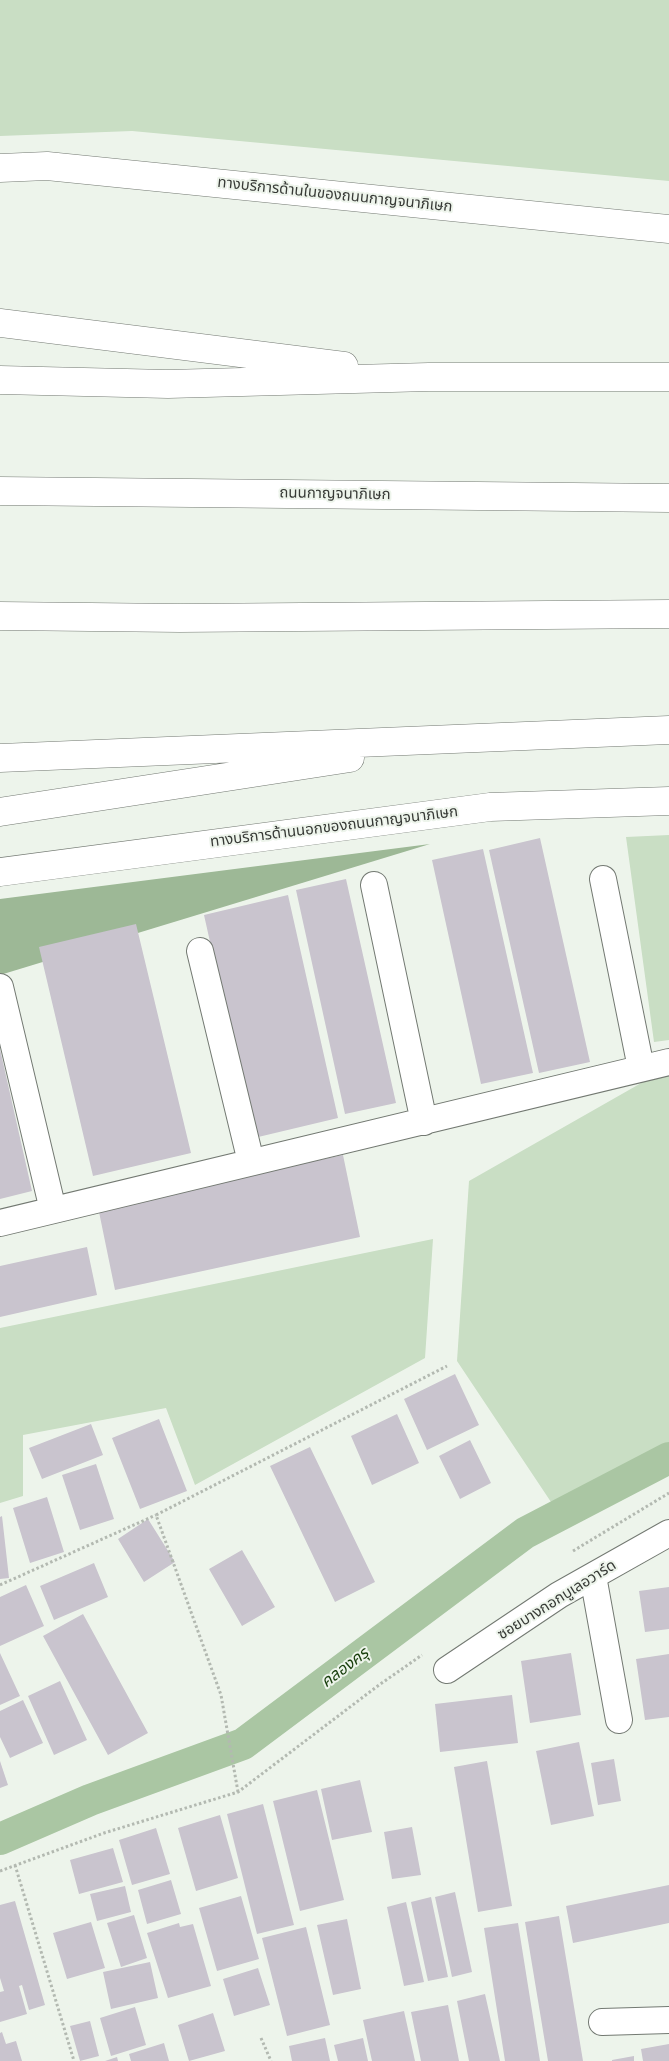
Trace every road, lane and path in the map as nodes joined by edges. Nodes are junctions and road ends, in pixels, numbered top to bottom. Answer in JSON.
{"nodes":[{"id":1,"x":0,"y":168,"type":"edge"},
{"id":2,"x":669,"y":228,"type":"edge"},
{"id":3,"x":0,"y":323,"type":"edge"},
{"id":4,"x":429,"y":377,"type":"junction"},
{"id":5,"x":669,"y":377,"type":"edge"},
{"id":6,"x":0,"y":380,"type":"edge"},
{"id":7,"x":0,"y":490,"type":"edge"},
{"id":8,"x":669,"y":498,"type":"edge"},
{"id":9,"x":669,"y":614,"type":"edge"},
{"id":10,"x":0,"y":616,"type":"edge"},
{"id":11,"x":669,"y":730,"type":"edge"},
{"id":12,"x":490,"y":736,"type":"junction"},
{"id":13,"x":0,"y":758,"type":"edge"},
{"id":14,"x":669,"y":801,"type":"edge"},
{"id":15,"x":0,"y":812,"type":"edge"},
{"id":16,"x":0,"y":872,"type":"edge"},
{"id":17,"x":603,"y":879,"type":"dead end"},
{"id":18,"x":374,"y":886,"type":"dead end"},
{"id":19,"x":200,"y":951,"type":"dead end"},
{"id":20,"x":0,"y":987,"type":"edge"},
{"id":21,"x":669,"y":1062,"type":"edge"},
{"id":22,"x":641,"y":1068,"type":"junction"},
{"id":23,"x":424,"y":1122,"type":"junction"},
{"id":24,"x":252,"y":1162,"type":"junction"},
{"id":25,"x":53,"y":1210,"type":"junction"},
{"id":26,"x":0,"y":1223,"type":"edge"},
{"id":27,"x":447,"y":1366,"type":"dead end"},
{"id":28,"x":669,"y":1493,"type":"edge"},
{"id":29,"x":156,"y":1515,"type":"junction"},
{"id":30,"x":669,"y":1533,"type":"edge"},
{"id":31,"x":566,"y":1556,"type":"dead end"},
{"id":32,"x":593,"y":1576,"type":"junction"},
{"id":33,"x":0,"y":1585,"type":"edge"},
{"id":34,"x":428,"y":1650,"type":"dead end"},
{"id":35,"x":447,"y":1670,"type":"dead end"},
{"id":36,"x":619,"y":1720,"type":"dead end"},
{"id":37,"x":238,"y":1792,"type":"junction"},
{"id":38,"x":15,"y":1865,"type":"junction"},
{"id":39,"x":0,"y":1871,"type":"edge"},
{"id":40,"x":669,"y":2020,"type":"edge"},
{"id":41,"x":602,"y":2022,"type":"dead end"},
{"id":42,"x":261,"y":2038,"type":"dead end"},
{"id":43,"x":74,"y":2061,"type":"edge"},
{"id":44,"x":271,"y":2061,"type":"edge"}],
"edges":[{"from":1,"to":2,"type":"main road","name":"ทางบริการด้านในของถนนกาญจนาภิเษก"},
{"from":3,"to":4,"type":"main road"},
{"from":4,"to":5,"type":"main road"},
{"from":4,"to":6,"type":"main road"},
{"from":7,"to":8,"type":"main road","name":"ถนนกาญจนาภิเษก"},
{"from":9,"to":10,"type":"main road"},
{"from":11,"to":12,"type":"main road"},
{"from":12,"to":13,"type":"main road"},
{"from":12,"to":15,"type":"main road"},
{"from":14,"to":16,"type":"main road","name":"ทางบริการด้านนอกของถนนกาญจนาภิเษก"},
{"from":17,"to":22,"type":"street"},
{"from":18,"to":23,"type":"street"},
{"from":19,"to":24,"type":"street"},
{"from":20,"to":25,"type":"street"},
{"from":21,"to":22,"type":"street"},
{"from":22,"to":23,"type":"street"},
{"from":23,"to":24,"type":"street"},
{"from":24,"to":25,"type":"street"},
{"from":25,"to":26,"type":"street"},
{"from":27,"to":29,"type":"path"},
{"from":28,"to":31,"type":"path"},
{"from":29,"to":33,"type":"path"},
{"from":29,"to":37,"type":"path"},
{"from":30,"to":32,"type":"street","name":"ซอยบางกอกบูเลอวาร์ด"},
{"from":32,"to":35,"type":"street","name":"ซอยบางกอกบูเลอวาร์ด"},
{"from":32,"to":36,"type":"street"},
{"from":34,"to":37,"type":"path"},
{"from":37,"to":38,"type":"path"},
{"from":38,"to":39,"type":"path"},
{"from":38,"to":43,"type":"path"},
{"from":40,"to":41,"type":"street"},
{"from":42,"to":44,"type":"path"}]}
